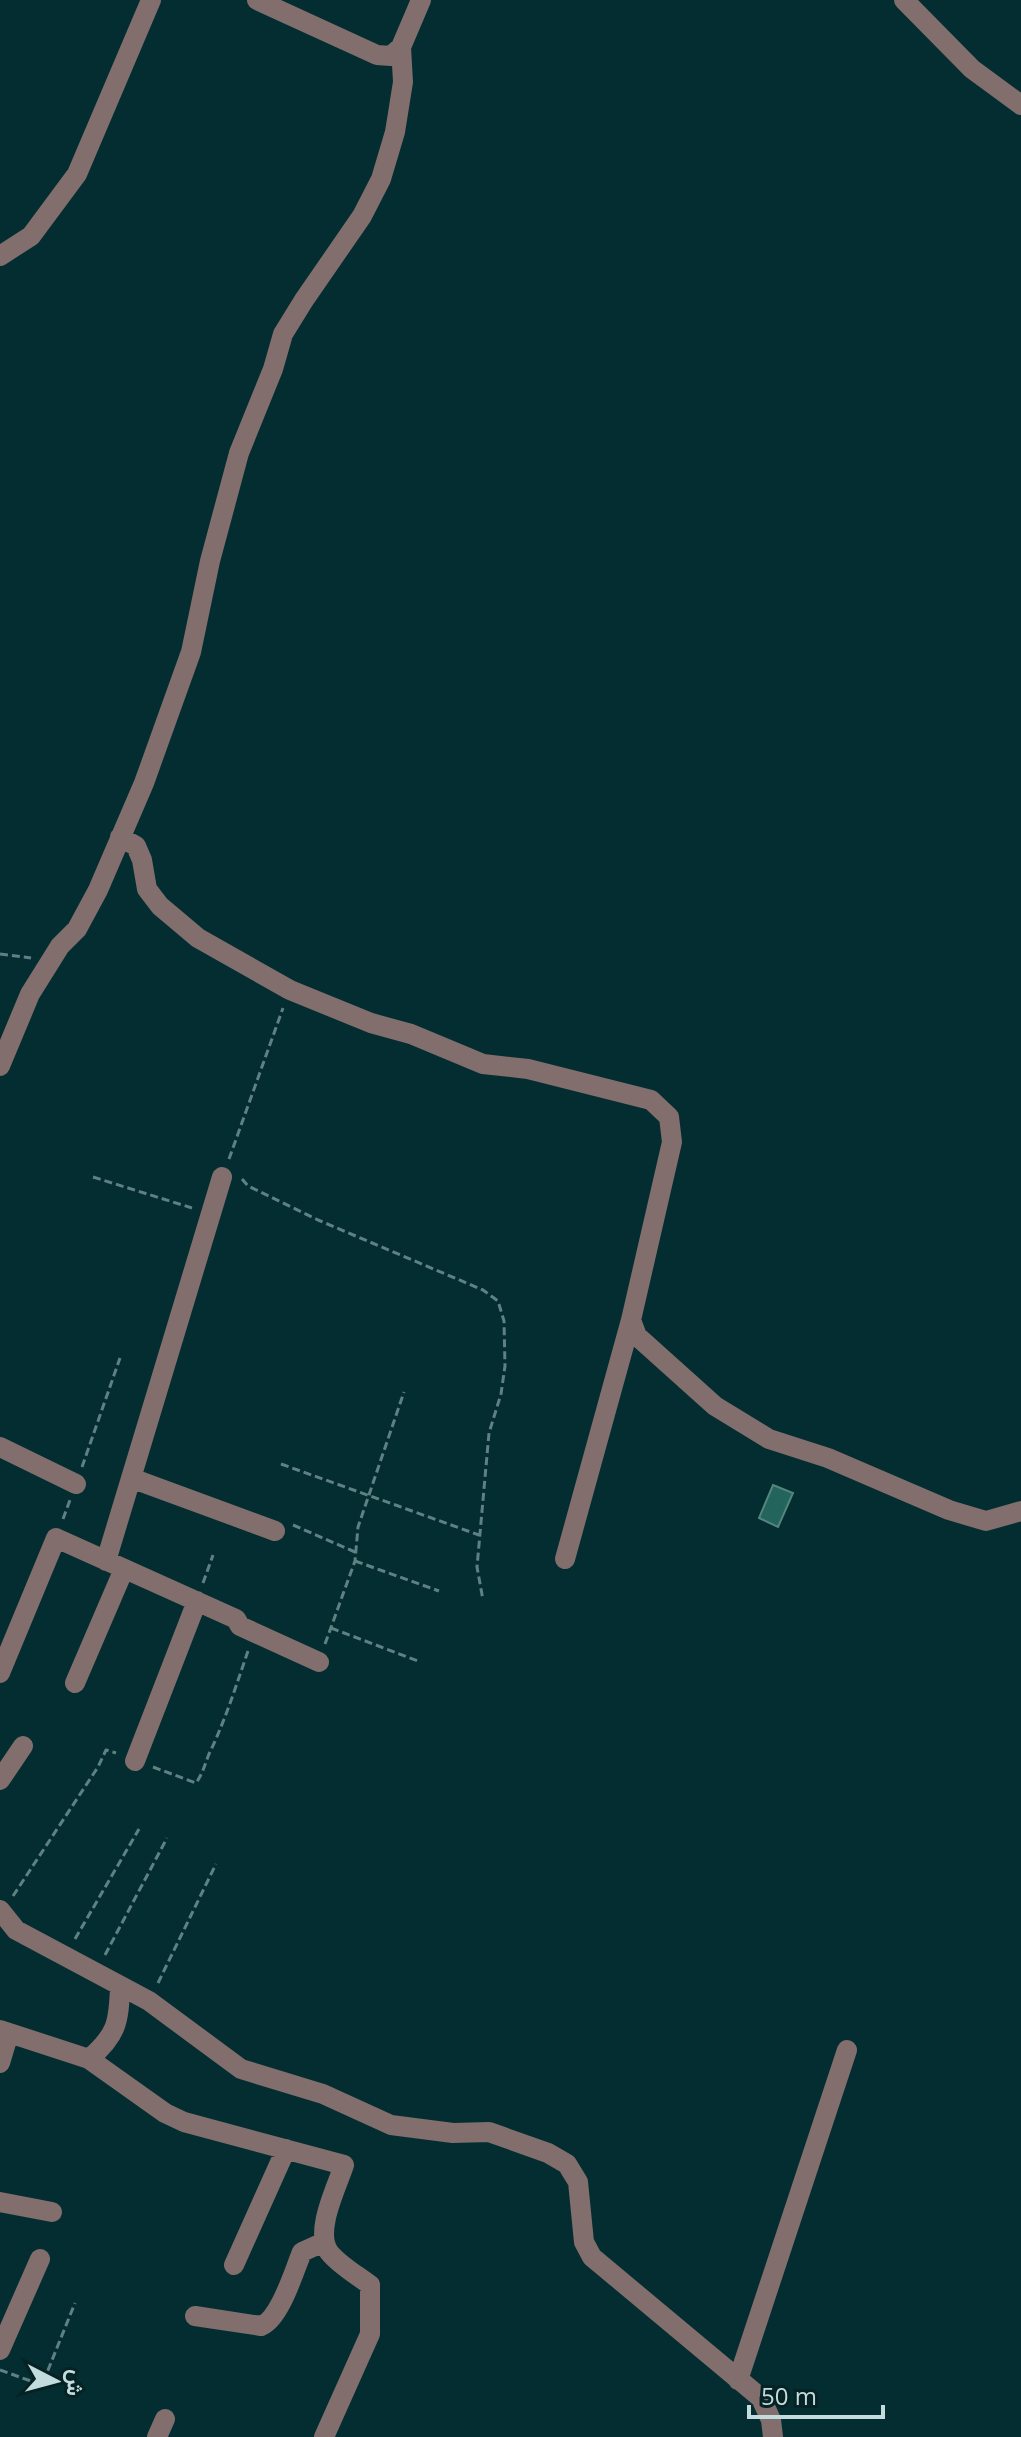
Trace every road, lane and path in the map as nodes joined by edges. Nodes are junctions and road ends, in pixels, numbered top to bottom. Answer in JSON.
{"nodes":[{"id":1,"x":151,"y":0,"type":"edge"},
{"id":2,"x":257,"y":0,"type":"edge"},
{"id":3,"x":421,"y":0,"type":"edge"},
{"id":4,"x":904,"y":0,"type":"edge"},
{"id":5,"x":401,"y":47,"type":"junction"},
{"id":6,"x":1021,"y":105,"type":"edge"},
{"id":7,"x":0,"y":256,"type":"edge"},
{"id":8,"x":120,"y":837,"type":"junction"},
{"id":9,"x":0,"y":954,"type":"edge"},
{"id":10,"x":51,"y":961,"type":"junction"},
{"id":11,"x":290,"y":990,"type":"junction"},
{"id":12,"x":0,"y":1066,"type":"edge"},
{"id":13,"x":228,"y":1175,"type":"junction"},
{"id":14,"x":93,"y":1177,"type":"dead end"},
{"id":15,"x":211,"y":1214,"type":"junction"},
{"id":16,"x":631,"y":1320,"type":"junction"},
{"id":17,"x":120,"y":1358,"type":"dead end"},
{"id":18,"x":404,"y":1392,"type":"dead end"},
{"id":19,"x":2,"y":1455,"type":"edge"},
{"id":20,"x":281,"y":1464,"type":"dead end"},
{"id":21,"x":131,"y":1478,"type":"junction"},
{"id":22,"x":76,"y":1484,"type":"junction"},
{"id":23,"x":368,"y":1496,"type":"junction"},
{"id":24,"x":1021,"y":1511,"type":"edge"},
{"id":25,"x":275,"y":1531,"type":"joint"},
{"id":26,"x":479,"y":1535,"type":"junction"},
{"id":27,"x":56,"y":1538,"type":"junction"},
{"id":28,"x":355,"y":1552,"type":"junction"},
{"id":29,"x":213,"y":1555,"type":"dead end"},
{"id":30,"x":565,"y":1559,"type":"dead end"},
{"id":31,"x":355,"y":1561,"type":"junction"},
{"id":32,"x":115,"y":1565,"type":"junction"},
{"id":33,"x":439,"y":1591,"type":"dead end"},
{"id":34,"x":483,"y":1600,"type":"dead end"},
{"id":35,"x":197,"y":1601,"type":"junction"},
{"id":36,"x":331,"y":1628,"type":"junction"},
{"id":37,"x":254,"y":1633,"type":"junction"},
{"id":38,"x":418,"y":1661,"type":"dead end"},
{"id":39,"x":319,"y":1662,"type":"joint"},
{"id":40,"x":0,"y":1673,"type":"edge"},
{"id":41,"x":75,"y":1683,"type":"dead end"},
{"id":42,"x":23,"y":1746,"type":"dead end"},
{"id":43,"x":135,"y":1761,"type":"junction"},
{"id":44,"x":0,"y":1780,"type":"edge"},
{"id":45,"x":139,"y":1829,"type":"dead end"},
{"id":46,"x":167,"y":1838,"type":"dead end"},
{"id":47,"x":216,"y":1864,"type":"dead end"},
{"id":48,"x":1,"y":1911,"type":"edge"},
{"id":49,"x":65,"y":1956,"type":"junction"},
{"id":50,"x":96,"y":1973,"type":"junction"},
{"id":51,"x":120,"y":1986,"type":"junction"},
{"id":52,"x":149,"y":2001,"type":"junction"},
{"id":53,"x":4,"y":2032,"type":"edge"},
{"id":54,"x":847,"y":2050,"type":"dead end"},
{"id":55,"x":89,"y":2059,"type":"junction"},
{"id":56,"x":0,"y":2063,"type":"edge"},
{"id":57,"x":286,"y":2149,"type":"junction"},
{"id":58,"x":0,"y":2202,"type":"edge"},
{"id":59,"x":52,"y":2212,"type":"dead end"},
{"id":60,"x":324,"y":2242,"type":"junction"},
{"id":61,"x":40,"y":2259,"type":"dead end"},
{"id":62,"x":234,"y":2265,"type":"dead end"},
{"id":63,"x":75,"y":2303,"type":"dead end"},
{"id":64,"x":195,"y":2316,"type":"dead end"},
{"id":65,"x":0,"y":2350,"type":"edge"},
{"id":66,"x":0,"y":2370,"type":"edge"},
{"id":67,"x":738,"y":2380,"type":"junction"},
{"id":68,"x":324,"y":2437,"type":"edge"},
{"id":69,"x":773,"y":2437,"type":"edge"}],
"edges":[{"from":1,"to":7,"type":"street"},
{"from":2,"to":5,"type":"street"},
{"from":3,"to":5,"type":"street"},
{"from":4,"to":6,"type":"street"},
{"from":5,"to":8,"type":"street"},
{"from":8,"to":10,"type":"street"},
{"from":8,"to":11,"type":"street"},
{"from":9,"to":10,"type":"path"},
{"from":10,"to":12,"type":"street"},
{"from":11,"to":13,"type":"path"},
{"from":11,"to":16,"type":"street"},
{"from":13,"to":15,"type":"street"},
{"from":13,"to":26,"type":"path"},
{"from":14,"to":15,"type":"path"},
{"from":15,"to":21,"type":"street"},
{"from":16,"to":24,"type":"street"},
{"from":16,"to":30,"type":"street"},
{"from":17,"to":22,"type":"path"},
{"from":18,"to":23,"type":"path"},
{"from":19,"to":22,"type":"street"},
{"from":20,"to":23,"type":"path"},
{"from":21,"to":25,"type":"street"},
{"from":21,"to":32,"type":"street"},
{"from":22,"to":27,"type":"path"},
{"from":23,"to":26,"type":"path"},
{"from":23,"to":28,"type":"path"},
{"from":25,"to":28,"type":"path"},
{"from":26,"to":34,"type":"path"},
{"from":27,"to":32,"type":"street"},
{"from":27,"to":40,"type":"street"},
{"from":28,"to":31,"type":"path"},
{"from":29,"to":35,"type":"path"},
{"from":31,"to":33,"type":"path"},
{"from":31,"to":36,"type":"path"},
{"from":32,"to":35,"type":"street"},
{"from":32,"to":41,"type":"street"},
{"from":35,"to":37,"type":"street"},
{"from":35,"to":43,"type":"street"},
{"from":36,"to":38,"type":"path"},
{"from":36,"to":39,"type":"path"},
{"from":37,"to":39,"type":"street"},
{"from":37,"to":43,"type":"path"},
{"from":42,"to":44,"type":"street"},
{"from":43,"to":48,"type":"path"},
{"from":45,"to":49,"type":"path"},
{"from":46,"to":50,"type":"path"},
{"from":47,"to":52,"type":"path"},
{"from":48,"to":49,"type":"street"},
{"from":49,"to":50,"type":"street"},
{"from":50,"to":51,"type":"street"},
{"from":51,"to":52,"type":"street"},
{"from":51,"to":55,"type":"street"},
{"from":52,"to":67,"type":"street"},
{"from":53,"to":55,"type":"street"},
{"from":53,"to":56,"type":"street"},
{"from":54,"to":67,"type":"street"},
{"from":55,"to":57,"type":"street"},
{"from":57,"to":60,"type":"street"},
{"from":57,"to":62,"type":"street"},
{"from":58,"to":59,"type":"street"},
{"from":60,"to":64,"type":"street"},
{"from":60,"to":68,"type":"street"},
{"from":61,"to":65,"type":"street"},
{"from":63,"to":66,"type":"path"},
{"from":67,"to":69,"type":"street"}]}
